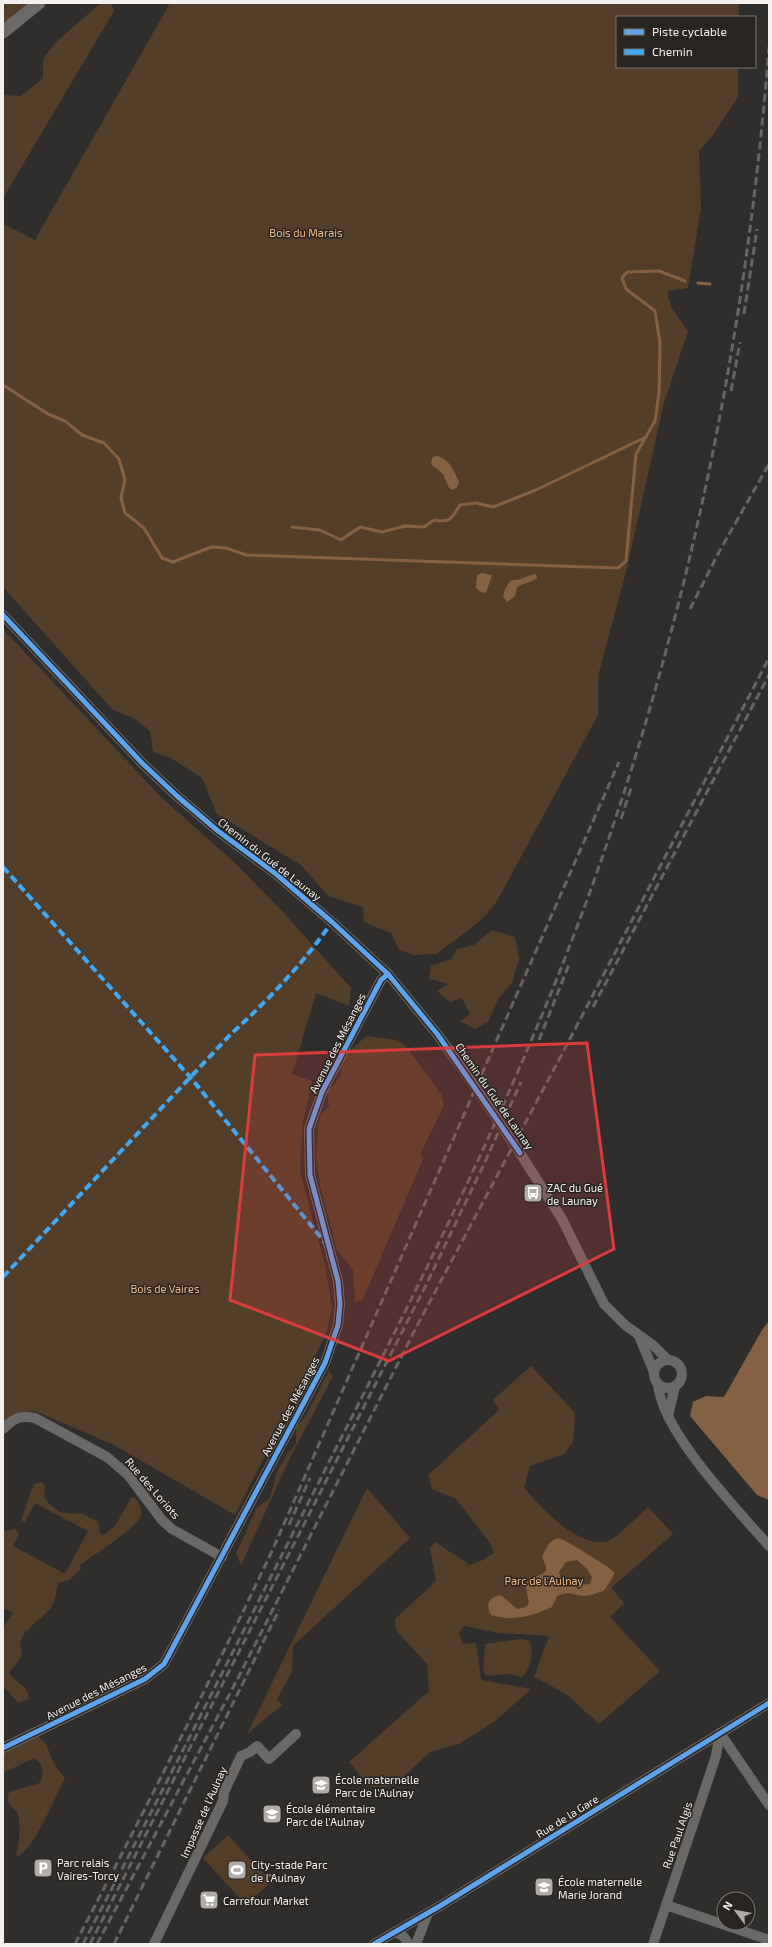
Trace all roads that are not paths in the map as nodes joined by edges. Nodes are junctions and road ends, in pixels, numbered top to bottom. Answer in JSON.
{"nodes":[{"id":1,"x":39,"y":3,"type":"edge"},
{"id":2,"x":3,"y":32,"type":"edge"},
{"id":3,"x":3,"y":615,"type":"edge"},
{"id":4,"x":388,"y":974,"type":"junction"},
{"id":5,"x":639,"y":1336,"type":"junction"},
{"id":6,"x":668,"y":1360,"type":"junction"},
{"id":7,"x":654,"y":1372,"type":"junction"},
{"id":8,"x":658,"y":1384,"type":"junction"},
{"id":9,"x":675,"y":1386,"type":"junction"},
{"id":10,"x":668,"y":1416,"type":"junction"},
{"id":11,"x":3,"y":1429,"type":"edge"},
{"id":12,"x":769,"y":1546,"type":"edge"},
{"id":13,"x":222,"y":1557,"type":"junction"},
{"id":14,"x":769,"y":1703,"type":"edge"},
{"id":15,"x":296,"y":1734,"type":"dead end"},
{"id":16,"x":720,"y":1734,"type":"junction"},
{"id":17,"x":3,"y":1748,"type":"edge"},
{"id":18,"x":769,"y":1805,"type":"edge"},
{"id":19,"x":666,"y":1905,"type":"junction"},
{"id":20,"x":428,"y":1913,"type":"junction"},
{"id":21,"x":395,"y":1932,"type":"junction"},
{"id":22,"x":769,"y":1940,"type":"edge"},
{"id":23,"x":154,"y":1944,"type":"edge"},
{"id":24,"x":374,"y":1944,"type":"edge"},
{"id":25,"x":409,"y":1944,"type":"edge"},
{"id":26,"x":416,"y":1944,"type":"edge"},
{"id":27,"x":653,"y":1944,"type":"edge"}],
"edges":[{"from":1,"to":2,"type":"main road"},
{"from":3,"to":4,"type":"street","name":"Chemin du Gué de Launay"},
{"from":4,"to":5,"type":"street","name":"Chemin du Gué de Launay","bridge":true},
{"from":4,"to":13,"type":"street","name":"Avenue des Mésanges"},
{"from":5,"to":6,"type":"street","name":"Chemin du Gué de Launay"},
{"from":5,"to":7,"type":"street","name":"Chemin du Gué de Launay"},
{"from":6,"to":7,"type":"street"},
{"from":6,"to":9,"type":"street"},
{"from":7,"to":8,"type":"street"},
{"from":8,"to":9,"type":"street"},
{"from":8,"to":10,"type":"street"},
{"from":9,"to":10,"type":"street"},
{"from":10,"to":12,"type":"street"},
{"from":11,"to":13,"type":"street","name":"Rue des Loriots"},
{"from":13,"to":17,"type":"street","name":"Avenue des Mésanges"},
{"from":14,"to":16,"type":"street","name":"Rue de la Gare"},
{"from":15,"to":23,"type":"street","name":"Impasse de l'Aulnay"},
{"from":16,"to":18,"type":"street"},
{"from":16,"to":19,"type":"street","name":"Rue Paul Algis"},
{"from":16,"to":20,"type":"street","name":"Rue de la Gare"},
{"from":19,"to":22,"type":"street"},
{"from":19,"to":27,"type":"street","name":"Rue Paul Algis"},
{"from":20,"to":21,"type":"street","name":"Rue de la Gare"},
{"from":20,"to":26,"type":"street"},
{"from":21,"to":24,"type":"street","name":"Rue de la Gare"},
{"from":21,"to":25,"type":"street"}]}
